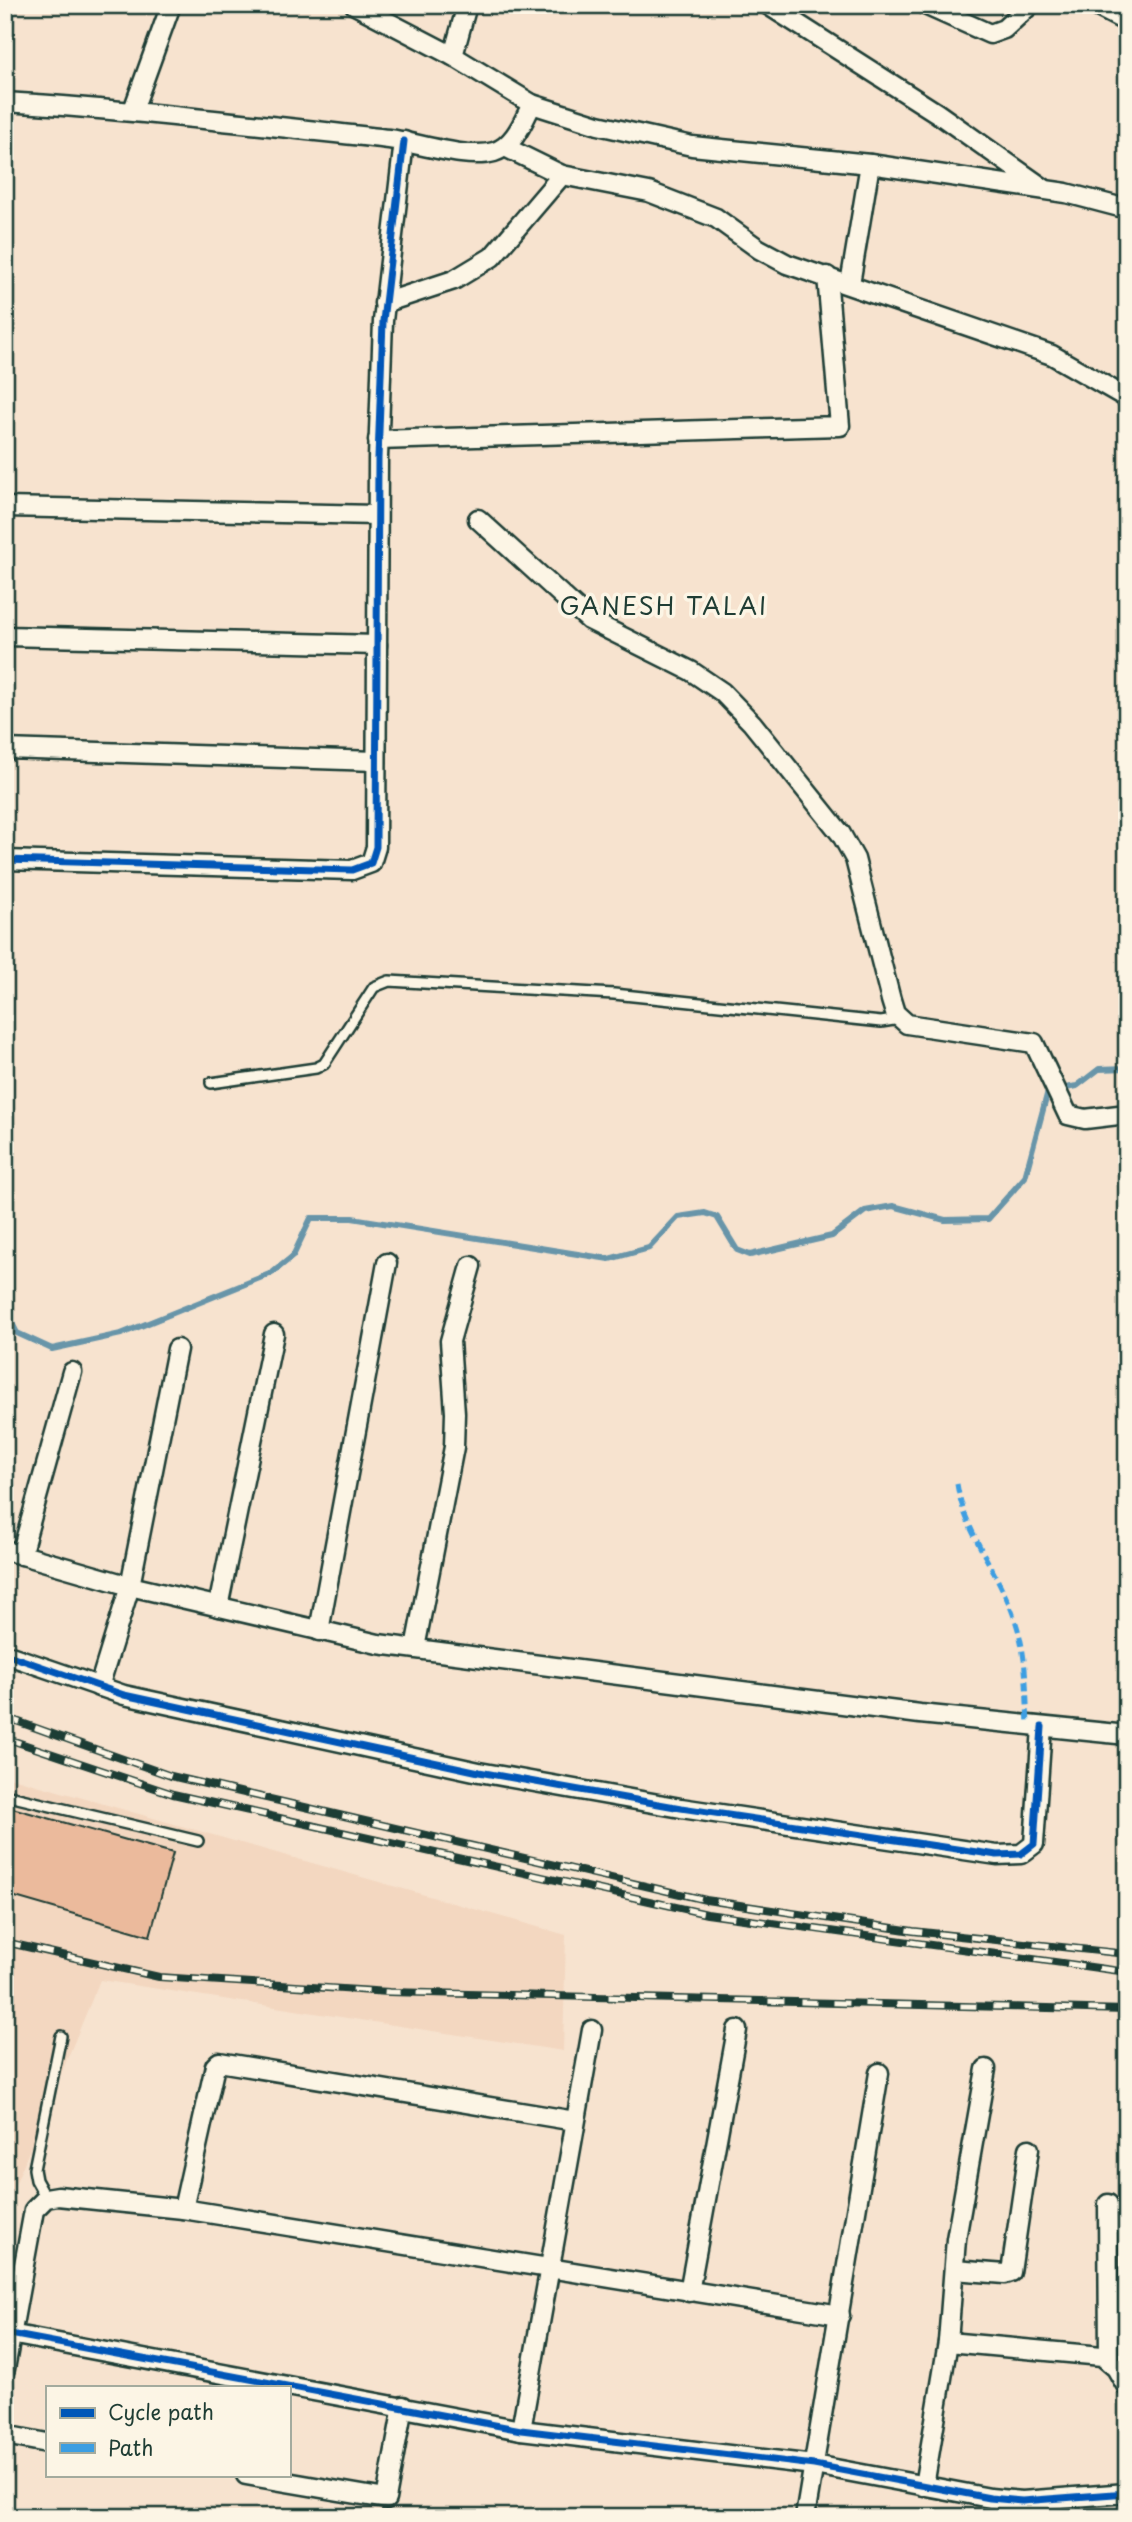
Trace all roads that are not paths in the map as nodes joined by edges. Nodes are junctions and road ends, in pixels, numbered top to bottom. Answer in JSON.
{"nodes":[{"id":1,"x":171,"y":5,"type":"edge"},
{"id":2,"x":355,"y":5,"type":"edge"},
{"id":3,"x":467,"y":5,"type":"edge"},
{"id":4,"x":768,"y":5,"type":"edge"},
{"id":5,"x":925,"y":5,"type":"edge"},
{"id":6,"x":1030,"y":5,"type":"edge"},
{"id":7,"x":1094,"y":5,"type":"edge"},
{"id":8,"x":788,"y":10,"type":"edge"},
{"id":9,"x":1127,"y":22,"type":"edge"},
{"id":10,"x":453,"y":56,"type":"junction"},
{"id":11,"x":5,"y":102,"type":"edge"},
{"id":12,"x":532,"y":104,"type":"junction"},
{"id":13,"x":133,"y":110,"type":"junction"},
{"id":14,"x":404,"y":141,"type":"junction"},
{"id":15,"x":507,"y":148,"type":"junction"},
{"id":16,"x":870,"y":164,"type":"junction"},
{"id":17,"x":562,"y":175,"type":"junction"},
{"id":18,"x":1046,"y":190,"type":"junction"},
{"id":19,"x":1127,"y":209,"type":"edge"},
{"id":20,"x":827,"y":276,"type":"junction"},
{"id":21,"x":850,"y":284,"type":"junction"},
{"id":22,"x":384,"y":303,"type":"junction"},
{"id":23,"x":1127,"y":398,"type":"edge"},
{"id":24,"x":378,"y":440,"type":"junction"},
{"id":25,"x":5,"y":508,"type":"edge"},
{"id":26,"x":377,"y":515,"type":"junction"},
{"id":27,"x":478,"y":519,"type":"dead end"},
{"id":28,"x":5,"y":636,"type":"edge"},
{"id":29,"x":377,"y":645,"type":"junction"},
{"id":30,"x":5,"y":749,"type":"edge"},
{"id":31,"x":376,"y":761,"type":"junction"},
{"id":32,"x":5,"y":860,"type":"edge"},
{"id":33,"x":900,"y":1019,"type":"junction"},
{"id":34,"x":211,"y":1083,"type":"dead end"},
{"id":35,"x":1127,"y":1114,"type":"edge"},
{"id":36,"x":387,"y":1263,"type":"dead end"},
{"id":37,"x":471,"y":1266,"type":"dead end"},
{"id":38,"x":274,"y":1334,"type":"dead end"},
{"id":39,"x":177,"y":1349,"type":"dead end"},
{"id":40,"x":72,"y":1372,"type":"dead end"},
{"id":41,"x":13,"y":1552,"type":"edge"},
{"id":42,"x":130,"y":1586,"type":"junction"},
{"id":43,"x":218,"y":1608,"type":"junction"},
{"id":44,"x":319,"y":1630,"type":"junction"},
{"id":45,"x":415,"y":1648,"type":"junction"},
{"id":46,"x":5,"y":1654,"type":"edge"},
{"id":47,"x":99,"y":1687,"type":"junction"},
{"id":48,"x":1042,"y":1727,"type":"junction"},
{"id":49,"x":1127,"y":1734,"type":"edge"},
{"id":50,"x":5,"y":1795,"type":"edge"},
{"id":51,"x":198,"y":1842,"type":"dead end"},
{"id":52,"x":592,"y":2030,"type":"dead end"},
{"id":53,"x":737,"y":2030,"type":"dead end"},
{"id":54,"x":61,"y":2036,"type":"dead end"},
{"id":55,"x":986,"y":2069,"type":"dead end"},
{"id":56,"x":879,"y":2073,"type":"dead end"},
{"id":57,"x":575,"y":2121,"type":"junction"},
{"id":58,"x":1029,"y":2149,"type":"dead end"},
{"id":59,"x":46,"y":2198,"type":"junction"},
{"id":60,"x":1108,"y":2204,"type":"dead end"},
{"id":61,"x":183,"y":2209,"type":"junction"},
{"id":62,"x":548,"y":2266,"type":"junction"},
{"id":63,"x":954,"y":2270,"type":"junction"},
{"id":64,"x":689,"y":2292,"type":"junction"},
{"id":65,"x":841,"y":2315,"type":"junction"},
{"id":66,"x":9,"y":2333,"type":"edge"},
{"id":67,"x":948,"y":2342,"type":"junction"},
{"id":68,"x":1109,"y":2360,"type":"junction"},
{"id":69,"x":5,"y":2369,"type":"edge"},
{"id":70,"x":1127,"y":2387,"type":"edge"},
{"id":71,"x":403,"y":2406,"type":"junction"},
{"id":72,"x":521,"y":2430,"type":"junction"},
{"id":73,"x":5,"y":2435,"type":"edge"},
{"id":74,"x":46,"y":2443,"type":"edge"},
{"id":75,"x":814,"y":2466,"type":"junction"},
{"id":76,"x":252,"y":2476,"type":"edge"},
{"id":77,"x":924,"y":2486,"type":"junction"},
{"id":78,"x":1127,"y":2493,"type":"edge"},
{"id":79,"x":805,"y":2517,"type":"edge"}],
"edges":[{"from":1,"to":13,"type":"street"},
{"from":2,"to":10,"type":"street"},
{"from":3,"to":10,"type":"street"},
{"from":4,"to":8,"type":"street"},
{"from":5,"to":6,"type":"street"},
{"from":7,"to":9,"type":"street"},
{"from":8,"to":18,"type":"street"},
{"from":10,"to":12,"type":"street"},
{"from":11,"to":13,"type":"street"},
{"from":12,"to":15,"type":"street"},
{"from":12,"to":16,"type":"street"},
{"from":13,"to":14,"type":"street"},
{"from":14,"to":15,"type":"street"},
{"from":14,"to":22,"type":"street"},
{"from":15,"to":17,"type":"street"},
{"from":16,"to":18,"type":"street"},
{"from":16,"to":21,"type":"street"},
{"from":17,"to":20,"type":"street"},
{"from":17,"to":22,"type":"street"},
{"from":18,"to":19,"type":"street"},
{"from":20,"to":21,"type":"street"},
{"from":20,"to":24,"type":"street"},
{"from":21,"to":23,"type":"street"},
{"from":22,"to":24,"type":"street"},
{"from":24,"to":26,"type":"street"},
{"from":25,"to":26,"type":"street"},
{"from":26,"to":29,"type":"street"},
{"from":27,"to":33,"type":"street"},
{"from":28,"to":29,"type":"street"},
{"from":29,"to":31,"type":"street"},
{"from":30,"to":31,"type":"street"},
{"from":31,"to":32,"type":"street"},
{"from":33,"to":34,"type":"lane"},
{"from":33,"to":35,"type":"street"},
{"from":36,"to":44,"type":"street"},
{"from":37,"to":45,"type":"street"},
{"from":38,"to":43,"type":"street"},
{"from":39,"to":42,"type":"street"},
{"from":40,"to":41,"type":"street"},
{"from":41,"to":42,"type":"street"},
{"from":42,"to":43,"type":"street"},
{"from":42,"to":47,"type":"street"},
{"from":43,"to":44,"type":"street"},
{"from":44,"to":45,"type":"street"},
{"from":45,"to":48,"type":"street"},
{"from":46,"to":47,"type":"street"},
{"from":47,"to":48,"type":"street"},
{"from":48,"to":49,"type":"street"},
{"from":50,"to":51,"type":"lane"},
{"from":52,"to":57,"type":"street"},
{"from":53,"to":64,"type":"street"},
{"from":54,"to":59,"type":"lane"},
{"from":55,"to":63,"type":"street"},
{"from":56,"to":65,"type":"street"},
{"from":57,"to":61,"type":"street"},
{"from":57,"to":62,"type":"street"},
{"from":58,"to":63,"type":"street"},
{"from":59,"to":61,"type":"street"},
{"from":59,"to":66,"type":"street"},
{"from":60,"to":68,"type":"street"},
{"from":61,"to":62,"type":"street"},
{"from":62,"to":64,"type":"street"},
{"from":62,"to":72,"type":"street"},
{"from":63,"to":67,"type":"street"},
{"from":64,"to":65,"type":"street"},
{"from":65,"to":75,"type":"street"},
{"from":66,"to":69,"type":"street"},
{"from":66,"to":71,"type":"street"},
{"from":67,"to":68,"type":"street"},
{"from":67,"to":77,"type":"street"},
{"from":68,"to":70,"type":"street"},
{"from":71,"to":72,"type":"street"},
{"from":71,"to":76,"type":"street"},
{"from":72,"to":75,"type":"street"},
{"from":73,"to":74,"type":"street"},
{"from":75,"to":77,"type":"street"},
{"from":75,"to":79,"type":"street"},
{"from":77,"to":78,"type":"street"}]}
